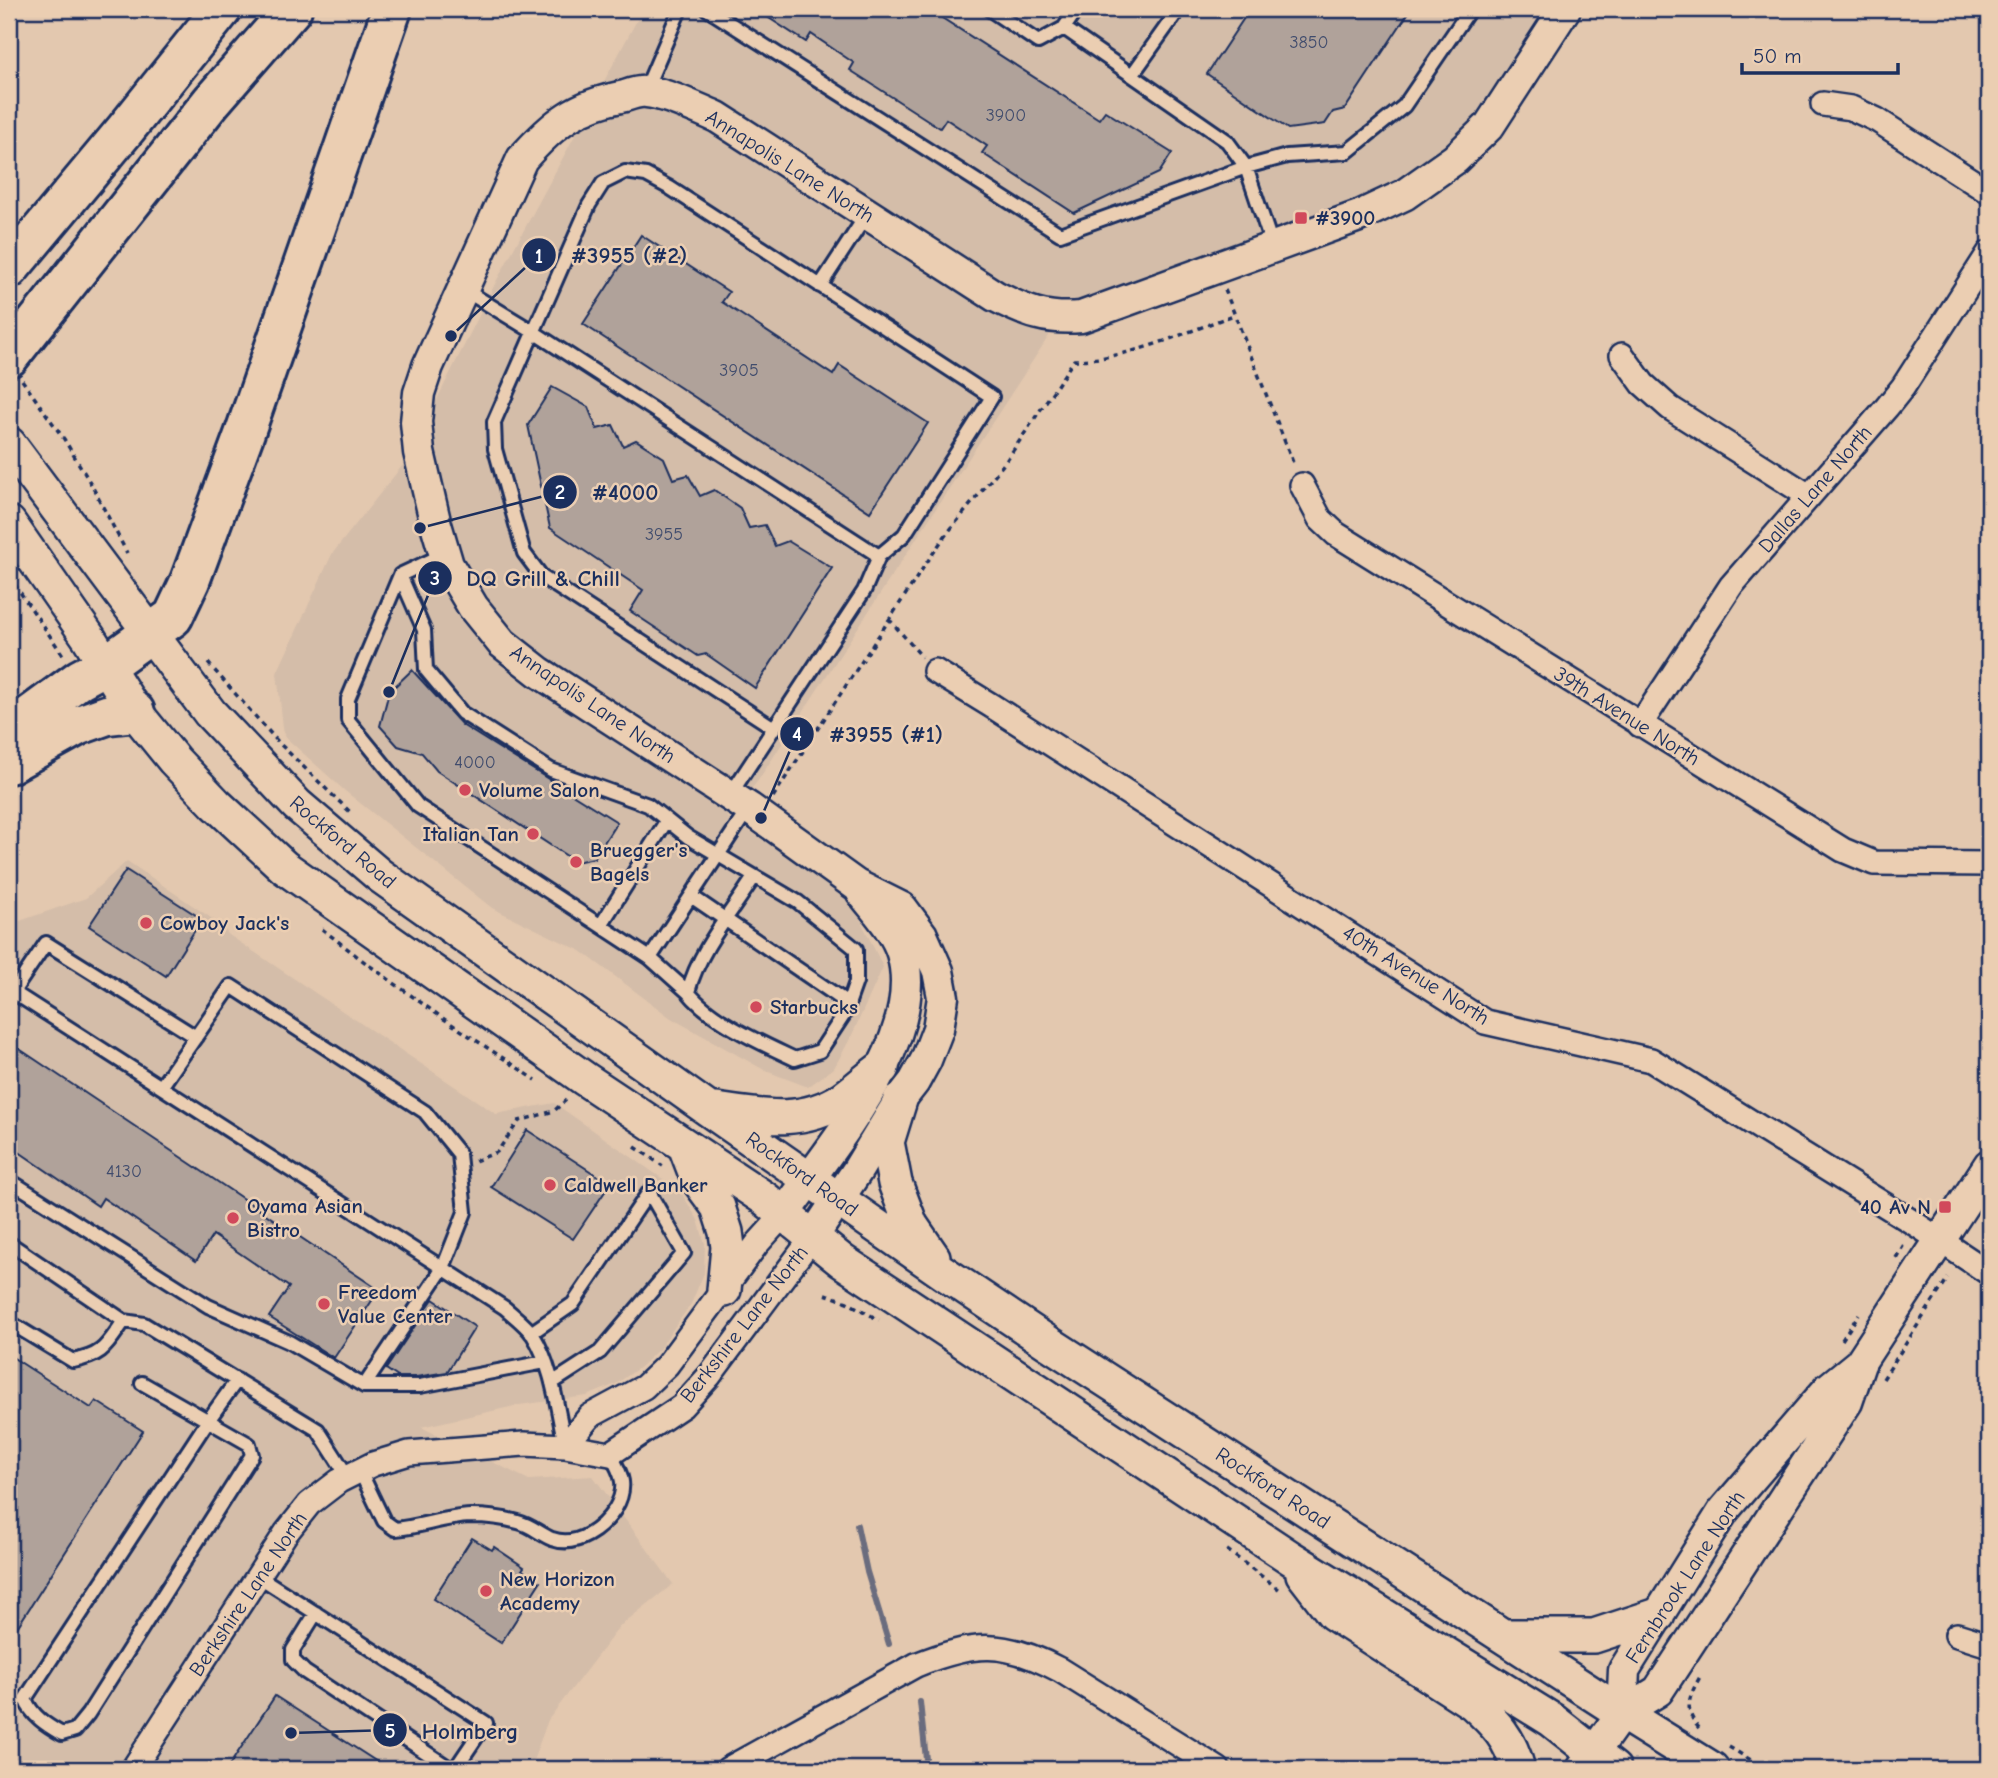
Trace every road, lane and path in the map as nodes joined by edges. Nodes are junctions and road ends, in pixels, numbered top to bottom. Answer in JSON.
{"nodes":[{"id":1,"x":222,"y":9,"type":"edge"},
{"id":2,"x":292,"y":9,"type":"edge"},
{"id":3,"x":392,"y":9,"type":"edge"},
{"id":4,"x":679,"y":9,"type":"edge"},
{"id":5,"x":707,"y":9,"type":"edge"},
{"id":6,"x":989,"y":9,"type":"edge"},
{"id":7,"x":1077,"y":9,"type":"edge"},
{"id":8,"x":1179,"y":9,"type":"edge"},
{"id":9,"x":1469,"y":9,"type":"edge"},
{"id":10,"x":1565,"y":9,"type":"edge"},
{"id":11,"x":1064,"y":28,"type":"junction"},
{"id":12,"x":1132,"y":75,"type":"junction"},
{"id":13,"x":645,"y":92,"type":"junction"},
{"id":14,"x":1823,"y":104,"type":"dead end"},
{"id":15,"x":1246,"y":167,"type":"junction"},
{"id":16,"x":1989,"y":192,"type":"edge"},
{"id":17,"x":867,"y":214,"type":"junction"},
{"id":18,"x":1273,"y":248,"type":"junction"},
{"id":19,"x":1989,"y":253,"type":"edge"},
{"id":20,"x":1217,"y":268,"type":"junction"},
{"id":21,"x":9,"y":270,"type":"edge"},
{"id":22,"x":820,"y":286,"type":"junction"},
{"id":23,"x":463,"y":289,"type":"junction"},
{"id":24,"x":1234,"y":315,"type":"junction"},
{"id":25,"x":532,"y":331,"type":"junction"},
{"id":26,"x":1622,"y":355,"type":"dead end"},
{"id":27,"x":13,"y":365,"type":"edge"},
{"id":28,"x":9,"y":444,"type":"edge"},
{"id":29,"x":1301,"y":485,"type":"joint"},
{"id":30,"x":1809,"y":496,"type":"junction"},
{"id":31,"x":9,"y":524,"type":"edge"},
{"id":32,"x":445,"y":554,"type":"junction"},
{"id":33,"x":879,"y":556,"type":"junction"},
{"id":34,"x":132,"y":563,"type":"dead end"},
{"id":35,"x":400,"y":575,"type":"junction"},
{"id":36,"x":9,"y":576,"type":"edge"},
{"id":37,"x":888,"y":620,"type":"junction"},
{"id":38,"x":150,"y":634,"type":"junction"},
{"id":39,"x":201,"y":654,"type":"dead end"},
{"id":40,"x":64,"y":657,"type":"dead end"},
{"id":41,"x":106,"y":665,"type":"junction"},
{"id":42,"x":935,"y":671,"type":"joint"},
{"id":43,"x":135,"y":712,"type":"junction"},
{"id":44,"x":1640,"y":725,"type":"junction"},
{"id":45,"x":774,"y":728,"type":"junction"},
{"id":46,"x":9,"y":731,"type":"edge"},
{"id":47,"x":9,"y":764,"type":"edge"},
{"id":48,"x":750,"y":801,"type":"junction"},
{"id":49,"x":356,"y":818,"type":"dead end"},
{"id":50,"x":667,"y":820,"type":"junction"},
{"id":51,"x":717,"y":856,"type":"junction"},
{"id":52,"x":1989,"y":864,"type":"edge"},
{"id":53,"x":754,"y":877,"type":"junction"},
{"id":54,"x":856,"y":885,"type":"junction"},
{"id":55,"x":691,"y":896,"type":"junction"},
{"id":56,"x":727,"y":919,"type":"junction"},
{"id":57,"x":601,"y":925,"type":"junction"},
{"id":58,"x":650,"y":958,"type":"junction"},
{"id":59,"x":688,"y":992,"type":"junction"},
{"id":60,"x":11,"y":995,"type":"edge"},
{"id":61,"x":849,"y":1004,"type":"junction"},
{"id":62,"x":196,"y":1037,"type":"junction"},
{"id":63,"x":882,"y":1068,"type":"junction"},
{"id":64,"x":161,"y":1087,"type":"junction"},
{"id":65,"x":566,"y":1100,"type":"dead end"},
{"id":66,"x":900,"y":1100,"type":"junction"},
{"id":67,"x":708,"y":1109,"type":"junction"},
{"id":68,"x":685,"y":1146,"type":"junction"},
{"id":69,"x":1989,"y":1165,"type":"edge"},
{"id":70,"x":460,"y":1167,"type":"junction"},
{"id":71,"x":809,"y":1178,"type":"junction"},
{"id":72,"x":9,"y":1180,"type":"edge"},
{"id":73,"x":838,"y":1199,"type":"junction"},
{"id":74,"x":784,"y":1214,"type":"junction"},
{"id":75,"x":812,"y":1238,"type":"junction"},
{"id":76,"x":1940,"y":1240,"type":"junction"},
{"id":77,"x":9,"y":1243,"type":"edge"},
{"id":78,"x":443,"y":1268,"type":"junction"},
{"id":79,"x":944,"y":1273,"type":"junction"},
{"id":80,"x":1989,"y":1273,"type":"edge"},
{"id":81,"x":724,"y":1290,"type":"junction"},
{"id":82,"x":825,"y":1294,"type":"dead end"},
{"id":83,"x":880,"y":1320,"type":"dead end"},
{"id":84,"x":124,"y":1321,"type":"junction"},
{"id":85,"x":9,"y":1322,"type":"edge"},
{"id":86,"x":531,"y":1333,"type":"junction"},
{"id":87,"x":1861,"y":1361,"type":"junction"},
{"id":88,"x":545,"y":1362,"type":"junction"},
{"id":89,"x":237,"y":1380,"type":"junction"},
{"id":90,"x":552,"y":1382,"type":"junction"},
{"id":91,"x":142,"y":1383,"type":"dead end"},
{"id":92,"x":364,"y":1386,"type":"junction"},
{"id":93,"x":207,"y":1422,"type":"junction"},
{"id":94,"x":565,"y":1446,"type":"junction"},
{"id":95,"x":610,"y":1454,"type":"junction"},
{"id":96,"x":354,"y":1474,"type":"junction"},
{"id":97,"x":1222,"y":1547,"type":"dead end"},
{"id":98,"x":1291,"y":1558,"type":"junction"},
{"id":99,"x":258,"y":1576,"type":"junction"},
{"id":100,"x":1283,"y":1592,"type":"dead end"},
{"id":101,"x":316,"y":1614,"type":"junction"},
{"id":102,"x":1658,"y":1615,"type":"junction"},
{"id":103,"x":1957,"y":1635,"type":"dead end"},
{"id":104,"x":1503,"y":1636,"type":"junction"},
{"id":105,"x":1989,"y":1645,"type":"edge"},
{"id":106,"x":1622,"y":1713,"type":"junction"},
{"id":107,"x":1190,"y":1762,"type":"edge"},
{"id":108,"x":1597,"y":1764,"type":"edge"},
{"id":109,"x":132,"y":1769,"type":"edge"},
{"id":110,"x":453,"y":1769,"type":"edge"},
{"id":111,"x":728,"y":1769,"type":"edge"},
{"id":112,"x":1218,"y":1769,"type":"edge"},
{"id":113,"x":1518,"y":1769,"type":"edge"},
{"id":114,"x":1712,"y":1769,"type":"edge"}],
"edges":[{"from":1,"to":21,"type":"highway"},
{"from":2,"to":27,"type":"highway"},
{"from":3,"to":38,"type":"highway"},
{"from":4,"to":13,"type":"lane"},
{"from":5,"to":15,"type":"lane"},
{"from":6,"to":11,"type":"lane"},
{"from":7,"to":11,"type":"lane"},
{"from":8,"to":12,"type":"lane"},
{"from":9,"to":15,"type":"lane"},
{"from":10,"to":18,"type":"street","name":"Annapolis Lane North"},
{"from":11,"to":12,"type":"lane"},
{"from":12,"to":15,"type":"lane"},
{"from":13,"to":17,"type":"street","name":"Annapolis Lane North"},
{"from":13,"to":23,"type":"street","name":"Annapolis Lane North"},
{"from":14,"to":16,"type":"street"},
{"from":15,"to":18,"type":"lane"},
{"from":17,"to":20,"type":"street","name":"Annapolis Lane North"},
{"from":17,"to":22,"type":"lane"},
{"from":18,"to":20,"type":"street","name":"Annapolis Lane North"},
{"from":19,"to":30,"type":"street","name":"Dallas Lane North"},
{"from":20,"to":24,"type":"path"},
{"from":22,"to":25,"type":"lane"},
{"from":22,"to":33,"type":"lane"},
{"from":23,"to":25,"type":"lane"},
{"from":23,"to":32,"type":"street","name":"Annapolis Lane North"},
{"from":24,"to":29,"type":"path"},
{"from":24,"to":37,"type":"path"},
{"from":25,"to":33,"type":"lane"},
{"from":25,"to":45,"type":"lane"},
{"from":26,"to":30,"type":"street"},
{"from":27,"to":34,"type":"path"},
{"from":28,"to":38,"type":"main road","name":"Rockford Road"},
{"from":29,"to":44,"type":"street","name":"39th Avenue North"},
{"from":30,"to":44,"type":"street","name":"Dallas Lane North"},
{"from":31,"to":41,"type":"main road","name":"Rockford Road"},
{"from":32,"to":35,"type":"lane"},
{"from":32,"to":48,"type":"street","name":"Annapolis Lane North"},
{"from":33,"to":45,"type":"lane"},
{"from":35,"to":50,"type":"lane"},
{"from":35,"to":57,"type":"lane"},
{"from":36,"to":40,"type":"path"},
{"from":37,"to":42,"type":"path"},
{"from":37,"to":48,"type":"path"},
{"from":38,"to":41,"type":"highway"},
{"from":38,"to":67,"type":"main road","name":"Rockford Road"},
{"from":39,"to":49,"type":"path"},
{"from":41,"to":43,"type":"main road","name":"Rockford Road"},
{"from":41,"to":46,"type":"highway"},
{"from":42,"to":76,"type":"street","name":"40th Avenue North"},
{"from":43,"to":47,"type":"highway"},
{"from":43,"to":68,"type":"main road","name":"Rockford Road"},
{"from":44,"to":52,"type":"street","name":"39th Avenue North"},
{"from":45,"to":48,"type":"lane"},
{"from":48,"to":51,"type":"lane"},
{"from":48,"to":54,"type":"street","name":"Annapolis Lane North"},
{"from":50,"to":51,"type":"lane"},
{"from":50,"to":57,"type":"lane"},
{"from":51,"to":53,"type":"lane"},
{"from":51,"to":55,"type":"lane"},
{"from":53,"to":56,"type":"lane"},
{"from":53,"to":61,"type":"lane"},
{"from":54,"to":63,"type":"street","name":"Annapolis Lane North"},
{"from":54,"to":66,"type":"street","name":"Annapolis Lane North"},
{"from":55,"to":56,"type":"lane"},
{"from":55,"to":58,"type":"lane"},
{"from":56,"to":59,"type":"lane"},
{"from":56,"to":61,"type":"lane"},
{"from":57,"to":58,"type":"lane"},
{"from":58,"to":59,"type":"lane"},
{"from":59,"to":61,"type":"lane"},
{"from":60,"to":62,"type":"lane"},
{"from":60,"to":64,"type":"lane"},
{"from":62,"to":64,"type":"lane"},
{"from":62,"to":70,"type":"lane"},
{"from":63,"to":67,"type":"main road"},
{"from":63,"to":71,"type":"street","name":"Annapolis Lane North"},
{"from":64,"to":78,"type":"lane"},
{"from":65,"to":70,"type":"path"},
{"from":66,"to":73,"type":"street","name":"Annapolis Lane North"},
{"from":66,"to":79,"type":"main road"},
{"from":67,"to":71,"type":"main road","name":"Rockford Road"},
{"from":68,"to":74,"type":"main road","name":"Rockford Road"},
{"from":68,"to":81,"type":"main road"},
{"from":69,"to":76,"type":"street","name":"Fernbrook Lane North"},
{"from":70,"to":78,"type":"lane"},
{"from":71,"to":73,"type":"main road","name":"Rockford Road"},
{"from":71,"to":74,"type":"street","name":"Annapolis Lane North"},
{"from":72,"to":92,"type":"lane"},
{"from":73,"to":75,"type":"street","name":"Annapolis Lane North"},
{"from":73,"to":79,"type":"main road","name":"Rockford Road"},
{"from":74,"to":75,"type":"main road","name":"Rockford Road"},
{"from":74,"to":81,"type":"street","name":"Berkshire Lane North"},
{"from":75,"to":95,"type":"street","name":"Berkshire Lane North"},
{"from":75,"to":98,"type":"main road","name":"Rockford Road"},
{"from":76,"to":80,"type":"street","name":"40th Avenue North"},
{"from":76,"to":87,"type":"street","name":"Fernbrook Lane North"},
{"from":77,"to":84,"type":"lane"},
{"from":78,"to":86,"type":"lane"},
{"from":78,"to":92,"type":"lane"},
{"from":79,"to":104,"type":"main road","name":"Rockford Road"},
{"from":81,"to":94,"type":"street","name":"Berkshire Lane North"},
{"from":82,"to":83,"type":"path"},
{"from":84,"to":85,"type":"lane"},
{"from":84,"to":89,"type":"lane"},
{"from":86,"to":88,"type":"lane"},
{"from":86,"to":90,"type":"lane"},
{"from":87,"to":102,"type":"street","name":"Fernbrook Lane North"},
{"from":87,"to":106,"type":"street","name":"Fernbrook Lane North"},
{"from":88,"to":90,"type":"lane"},
{"from":88,"to":92,"type":"lane"},
{"from":89,"to":93,"type":"lane"},
{"from":89,"to":96,"type":"lane"},
{"from":90,"to":94,"type":"lane"},
{"from":91,"to":93,"type":"lane"},
{"from":93,"to":93,"type":"lane"},
{"from":94,"to":95,"type":"street","name":"Berkshire Lane North"},
{"from":94,"to":96,"type":"street","name":"Berkshire Lane North"},
{"from":95,"to":96,"type":"lane"},
{"from":96,"to":99,"type":"street","name":"Berkshire Lane North"},
{"from":97,"to":100,"type":"path"},
{"from":98,"to":108,"type":"main road","name":"Rockford Road"},
{"from":98,"to":113,"type":"main road"},
{"from":99,"to":101,"type":"lane"},
{"from":99,"to":109,"type":"street","name":"Berkshire Lane North"},
{"from":101,"to":110,"type":"lane"},
{"from":101,"to":110,"type":"lane"},
{"from":102,"to":104,"type":"main road"},
{"from":102,"to":106,"type":"street","name":"Fernbrook Lane North"},
{"from":103,"to":105,"type":"street"},
{"from":104,"to":106,"type":"main road","name":"Rockford Road"},
{"from":106,"to":108,"type":"street","name":"Fernbrook Lane North"},
{"from":106,"to":114,"type":"main road","name":"Rockford Road"},
{"from":107,"to":111,"type":"street"},
{"from":107,"to":112,"type":"street"}]}
